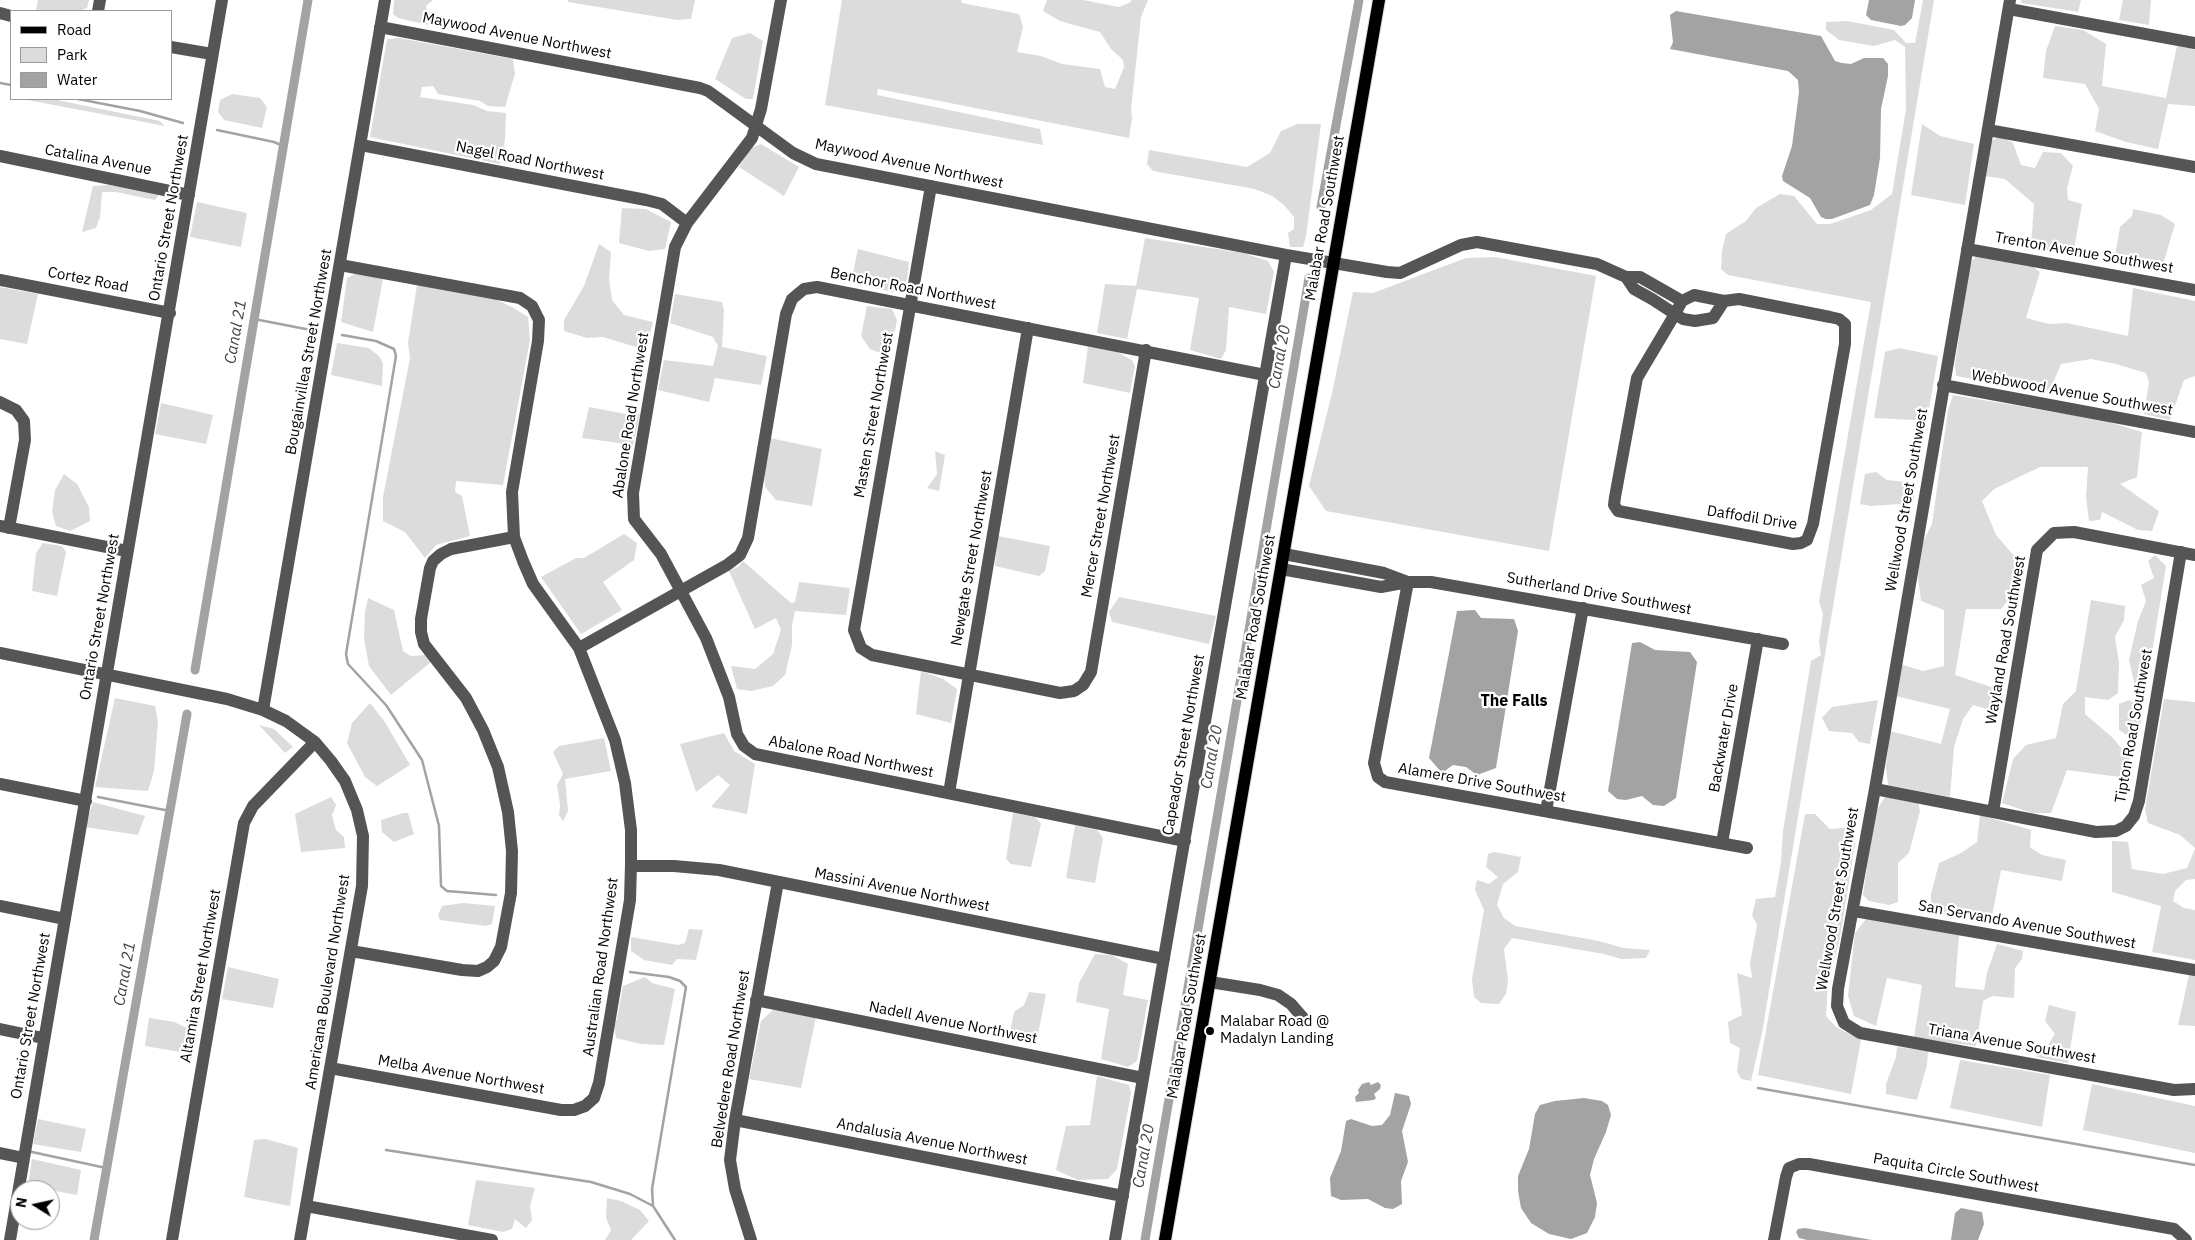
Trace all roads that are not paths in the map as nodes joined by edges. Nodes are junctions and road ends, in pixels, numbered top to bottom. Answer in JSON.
{"nodes":[{"id":1,"x":222,"y":0,"type":"edge"},
{"id":2,"x":385,"y":0,"type":"edge"},
{"id":3,"x":781,"y":0,"type":"edge"},
{"id":4,"x":1379,"y":0,"type":"edge"},
{"id":5,"x":2009,"y":5,"type":"edge"},
{"id":6,"x":380,"y":27,"type":"junction"},
{"id":7,"x":2195,"y":44,"type":"edge"},
{"id":8,"x":172,"y":47,"type":"edge"},
{"id":9,"x":212,"y":54,"type":"junction"},
{"id":10,"x":757,"y":127,"type":"junction"},
{"id":11,"x":1988,"y":130,"type":"junction"},
{"id":12,"x":361,"y":145,"type":"junction"},
{"id":13,"x":0,"y":156,"type":"edge"},
{"id":14,"x":2195,"y":167,"type":"edge"},
{"id":15,"x":931,"y":186,"type":"junction"},
{"id":16,"x":189,"y":194,"type":"junction"},
{"id":17,"x":687,"y":223,"type":"junction"},
{"id":18,"x":1967,"y":249,"type":"junction"},
{"id":19,"x":1286,"y":255,"type":"junction"},
{"id":20,"x":1334,"y":262,"type":"junction"},
{"id":21,"x":340,"y":265,"type":"junction"},
{"id":22,"x":1626,"y":277,"type":"junction"},
{"id":23,"x":0,"y":280,"type":"edge"},
{"id":24,"x":2195,"y":290,"type":"edge"},
{"id":25,"x":1682,"y":301,"type":"junction"},
{"id":26,"x":1724,"y":301,"type":"junction"},
{"id":27,"x":910,"y":306,"type":"junction"},
{"id":28,"x":170,"y":313,"type":"junction"},
{"id":29,"x":1675,"y":314,"type":"junction"},
{"id":30,"x":1028,"y":328,"type":"junction"},
{"id":31,"x":1146,"y":350,"type":"junction"},
{"id":32,"x":1265,"y":375,"type":"junction"},
{"id":33,"x":1943,"y":385,"type":"junction"},
{"id":34,"x":0,"y":402,"type":"edge"},
{"id":35,"x":2195,"y":432,"type":"edge"},
{"id":36,"x":5,"y":527,"type":"edge"},
{"id":37,"x":514,"y":537,"type":"junction"},
{"id":38,"x":127,"y":551,"type":"junction"},
{"id":39,"x":2181,"y":552,"type":"junction"},
{"id":40,"x":1284,"y":554,"type":"junction"},
{"id":41,"x":2195,"y":554,"type":"edge"},
{"id":42,"x":1281,"y":569,"type":"junction"},
{"id":43,"x":1408,"y":582,"type":"junction"},
{"id":44,"x":681,"y":589,"type":"junction"},
{"id":45,"x":1584,"y":608,"type":"junction"},
{"id":46,"x":1758,"y":639,"type":"junction"},
{"id":47,"x":1783,"y":644,"type":"dead end"},
{"id":48,"x":578,"y":648,"type":"junction"},
{"id":49,"x":0,"y":654,"type":"edge"},
{"id":50,"x":969,"y":674,"type":"junction"},
{"id":51,"x":106,"y":675,"type":"junction"},
{"id":52,"x":263,"y":710,"type":"junction"},
{"id":53,"x":315,"y":742,"type":"junction"},
{"id":54,"x":0,"y":784,"type":"edge"},
{"id":55,"x":1875,"y":789,"type":"junction"},
{"id":56,"x":949,"y":793,"type":"junction"},
{"id":57,"x":86,"y":801,"type":"junction"},
{"id":58,"x":1546,"y":811,"type":"junction"},
{"id":59,"x":1993,"y":812,"type":"junction"},
{"id":60,"x":1185,"y":841,"type":"junction"},
{"id":61,"x":1722,"y":843,"type":"junction"},
{"id":62,"x":1747,"y":848,"type":"dead end"},
{"id":63,"x":631,"y":866,"type":"junction"},
{"id":64,"x":778,"y":882,"type":"junction"},
{"id":65,"x":0,"y":906,"type":"edge"},
{"id":66,"x":1854,"y":912,"type":"junction"},
{"id":67,"x":65,"y":919,"type":"junction"},
{"id":68,"x":351,"y":951,"type":"junction"},
{"id":69,"x":1164,"y":959,"type":"junction"},
{"id":70,"x":2195,"y":970,"type":"edge"},
{"id":71,"x":1210,"y":982,"type":"junction"},
{"id":72,"x":756,"y":1000,"type":"junction"},
{"id":73,"x":1837,"y":1006,"type":"joint"},
{"id":74,"x":1304,"y":1019,"type":"dead end"},
{"id":75,"x":0,"y":1030,"type":"edge"},
{"id":76,"x":43,"y":1038,"type":"junction"},
{"id":77,"x":330,"y":1068,"type":"junction"},
{"id":78,"x":1143,"y":1078,"type":"junction"},
{"id":79,"x":2195,"y":1090,"type":"edge"},
{"id":80,"x":585,"y":1106,"type":"joint"},
{"id":81,"x":735,"y":1120,"type":"junction"},
{"id":82,"x":0,"y":1153,"type":"edge"},
{"id":83,"x":24,"y":1158,"type":"junction"},
{"id":84,"x":1122,"y":1196,"type":"junction"},
{"id":85,"x":306,"y":1206,"type":"junction"},
{"id":86,"x":10,"y":1240,"type":"edge"},
{"id":87,"x":172,"y":1240,"type":"edge"},
{"id":88,"x":300,"y":1240,"type":"edge"},
{"id":89,"x":492,"y":1240,"type":"edge"},
{"id":90,"x":751,"y":1240,"type":"edge"},
{"id":91,"x":1115,"y":1240,"type":"edge"},
{"id":92,"x":1166,"y":1240,"type":"edge"},
{"id":93,"x":1774,"y":1240,"type":"edge"},
{"id":94,"x":2186,"y":1240,"type":"edge"}],
"edges":[{"from":1,"to":9,"type":"street","name":"Ontario Street Northwest"},
{"from":2,"to":6,"type":"street","name":"Bougainvillea Street Northwest"},
{"from":3,"to":10,"type":"street","name":"Abalone Road Northwest"},
{"from":4,"to":20,"type":"main road","name":"Malabar Road Southwest"},
{"from":5,"to":7,"type":"street"},
{"from":5,"to":11,"type":"street","name":"Wellwood Street Southwest"},
{"from":6,"to":10,"type":"street","name":"Maywood Avenue Northwest"},
{"from":6,"to":12,"type":"street","name":"Bougainvillea Street Northwest"},
{"from":8,"to":9,"type":"street"},
{"from":9,"to":16,"type":"street","name":"Ontario Street Northwest"},
{"from":10,"to":15,"type":"street","name":"Maywood Avenue Northwest"},
{"from":10,"to":17,"type":"street","name":"Abalone Road Northwest"},
{"from":11,"to":14,"type":"street"},
{"from":11,"to":18,"type":"street","name":"Wellwood Street Southwest"},
{"from":12,"to":17,"type":"street","name":"Nagel Road Northwest"},
{"from":12,"to":21,"type":"street","name":"Bougainvillea Street Northwest"},
{"from":13,"to":16,"type":"street","name":"Catalina Avenue"},
{"from":15,"to":19,"type":"street","name":"Maywood Avenue Northwest"},
{"from":15,"to":27,"type":"street","name":"Masten Street Northwest"},
{"from":16,"to":28,"type":"street","name":"Ontario Street Northwest"},
{"from":17,"to":44,"type":"street","name":"Abalone Road Northwest"},
{"from":18,"to":24,"type":"street","name":"Trenton Avenue Southwest"},
{"from":18,"to":33,"type":"street","name":"Wellwood Street Southwest"},
{"from":19,"to":20,"type":"street","name":"Maywood Avenue Northwest"},
{"from":19,"to":32,"type":"street","name":"Capeador Street Northwest"},
{"from":20,"to":22,"type":"street","name":"Maywood Avenue Northwest"},
{"from":20,"to":40,"type":"main road","name":"Malabar Road Southwest"},
{"from":21,"to":37,"type":"street","name":"Australian Road Northwest"},
{"from":21,"to":52,"type":"street","name":"Bougainvillea Street Northwest"},
{"from":22,"to":25,"type":"street"},
{"from":22,"to":29,"type":"street"},
{"from":23,"to":28,"type":"street","name":"Cortez Road"},
{"from":25,"to":26,"type":"street","name":"Daffodil Drive"},
{"from":25,"to":29,"type":"street","name":"Daffodil Drive"},
{"from":26,"to":29,"type":"street"},
{"from":26,"to":29,"type":"street","name":"Daffodil Drive"},
{"from":27,"to":30,"type":"street","name":"Benchor Road Northwest"},
{"from":27,"to":44,"type":"street","name":"Benchor Road Northwest"},
{"from":27,"to":50,"type":"street","name":"Masten Street Northwest"},
{"from":28,"to":38,"type":"street","name":"Ontario Street Northwest"},
{"from":30,"to":31,"type":"street","name":"Benchor Road Northwest"},
{"from":30,"to":50,"type":"street","name":"Newgate Street Northwest"},
{"from":31,"to":32,"type":"street","name":"Benchor Road Northwest"},
{"from":31,"to":50,"type":"street","name":"Mercer Street Northwest"},
{"from":32,"to":60,"type":"street","name":"Capeador Street Northwest"},
{"from":33,"to":35,"type":"street","name":"Webbwood Avenue Southwest"},
{"from":33,"to":55,"type":"street","name":"Wellwood Street Southwest"},
{"from":34,"to":36,"type":"street"},
{"from":36,"to":38,"type":"street"},
{"from":37,"to":48,"type":"street","name":"Australian Road Northwest"},
{"from":37,"to":68,"type":"street"},
{"from":38,"to":51,"type":"street","name":"Ontario Street Northwest"},
{"from":39,"to":41,"type":"street","name":"Wayland Road Southwest"},
{"from":39,"to":59,"type":"street","name":"Tipton Road Southwest"},
{"from":39,"to":59,"type":"street","name":"Wayland Road Southwest"},
{"from":40,"to":42,"type":"main road","name":"Malabar Road Southwest"},
{"from":40,"to":43,"type":"street","name":"Sutherland Drive Southwest"},
{"from":42,"to":43,"type":"street","name":"Sutherland Drive Southwest"},
{"from":42,"to":71,"type":"main road","name":"Malabar Road Southwest"},
{"from":43,"to":45,"type":"street","name":"Sutherland Drive Southwest"},
{"from":43,"to":58,"type":"street","name":"Alamere Drive Southwest"},
{"from":44,"to":48,"type":"street","name":"Benchor Road Northwest"},
{"from":44,"to":56,"type":"street","name":"Abalone Road Northwest"},
{"from":45,"to":46,"type":"street","name":"Sutherland Drive Southwest"},
{"from":45,"to":58,"type":"street"},
{"from":46,"to":47,"type":"street","name":"Sutherland Drive Southwest"},
{"from":46,"to":61,"type":"street","name":"Backwater Drive"},
{"from":48,"to":63,"type":"street","name":"Australian Road Northwest"},
{"from":49,"to":51,"type":"street","name":"Americana Boulevard Northwest"},
{"from":50,"to":56,"type":"street","name":"Newgate Street Northwest"},
{"from":51,"to":52,"type":"street","name":"Americana Boulevard Northwest"},
{"from":51,"to":57,"type":"street","name":"Ontario Street Northwest"},
{"from":52,"to":53,"type":"street","name":"Americana Boulevard Northwest"},
{"from":53,"to":68,"type":"street","name":"Americana Boulevard Northwest"},
{"from":53,"to":87,"type":"street","name":"Altamira Street Northwest"},
{"from":54,"to":57,"type":"street"},
{"from":55,"to":59,"type":"street","name":"Tipton Road Southwest"},
{"from":55,"to":66,"type":"street","name":"Wellwood Street Southwest"},
{"from":56,"to":60,"type":"street","name":"Abalone Road Northwest"},
{"from":57,"to":67,"type":"street","name":"Ontario Street Northwest"},
{"from":58,"to":61,"type":"street","name":"Alamere Drive Southwest"},
{"from":60,"to":69,"type":"street","name":"Capeador Street Northwest"},
{"from":61,"to":62,"type":"street","name":"Alamere Drive Southwest"},
{"from":63,"to":64,"type":"street","name":"Massini Avenue Northwest"},
{"from":63,"to":80,"type":"street","name":"Australian Road Northwest"},
{"from":64,"to":69,"type":"street","name":"Massini Avenue Northwest"},
{"from":64,"to":72,"type":"street","name":"Belvedere Road Northwest"},
{"from":65,"to":67,"type":"street"},
{"from":66,"to":70,"type":"street","name":"San Servando Avenue Southwest"},
{"from":66,"to":73,"type":"street","name":"Wellwood Street Southwest"},
{"from":67,"to":76,"type":"street","name":"Ontario Street Northwest"},
{"from":68,"to":77,"type":"street","name":"Americana Boulevard Northwest"},
{"from":69,"to":78,"type":"street","name":"Capeador Street Northwest"},
{"from":71,"to":74,"type":"street"},
{"from":71,"to":92,"type":"main road","name":"Malabar Road Southwest"},
{"from":72,"to":78,"type":"street","name":"Nadell Avenue Northwest"},
{"from":72,"to":81,"type":"street","name":"Belvedere Road Northwest"},
{"from":73,"to":79,"type":"street","name":"Triana Avenue Southwest"},
{"from":75,"to":76,"type":"street"},
{"from":76,"to":83,"type":"street","name":"Ontario Street Northwest"},
{"from":77,"to":80,"type":"street","name":"Melba Avenue Northwest"},
{"from":77,"to":85,"type":"street","name":"Americana Boulevard Northwest"},
{"from":78,"to":84,"type":"street","name":"Capeador Street Northwest"},
{"from":81,"to":84,"type":"street","name":"Andalusia Avenue Northwest"},
{"from":81,"to":90,"type":"street","name":"Belvedere Road Northwest"},
{"from":82,"to":83,"type":"street"},
{"from":83,"to":86,"type":"street","name":"Ontario Street Northwest"},
{"from":84,"to":91,"type":"street","name":"Capeador Street Northwest"},
{"from":85,"to":88,"type":"street","name":"Americana Boulevard Northwest"},
{"from":85,"to":89,"type":"street"},
{"from":93,"to":94,"type":"street","name":"Paquita Circle Southwest"}]}
